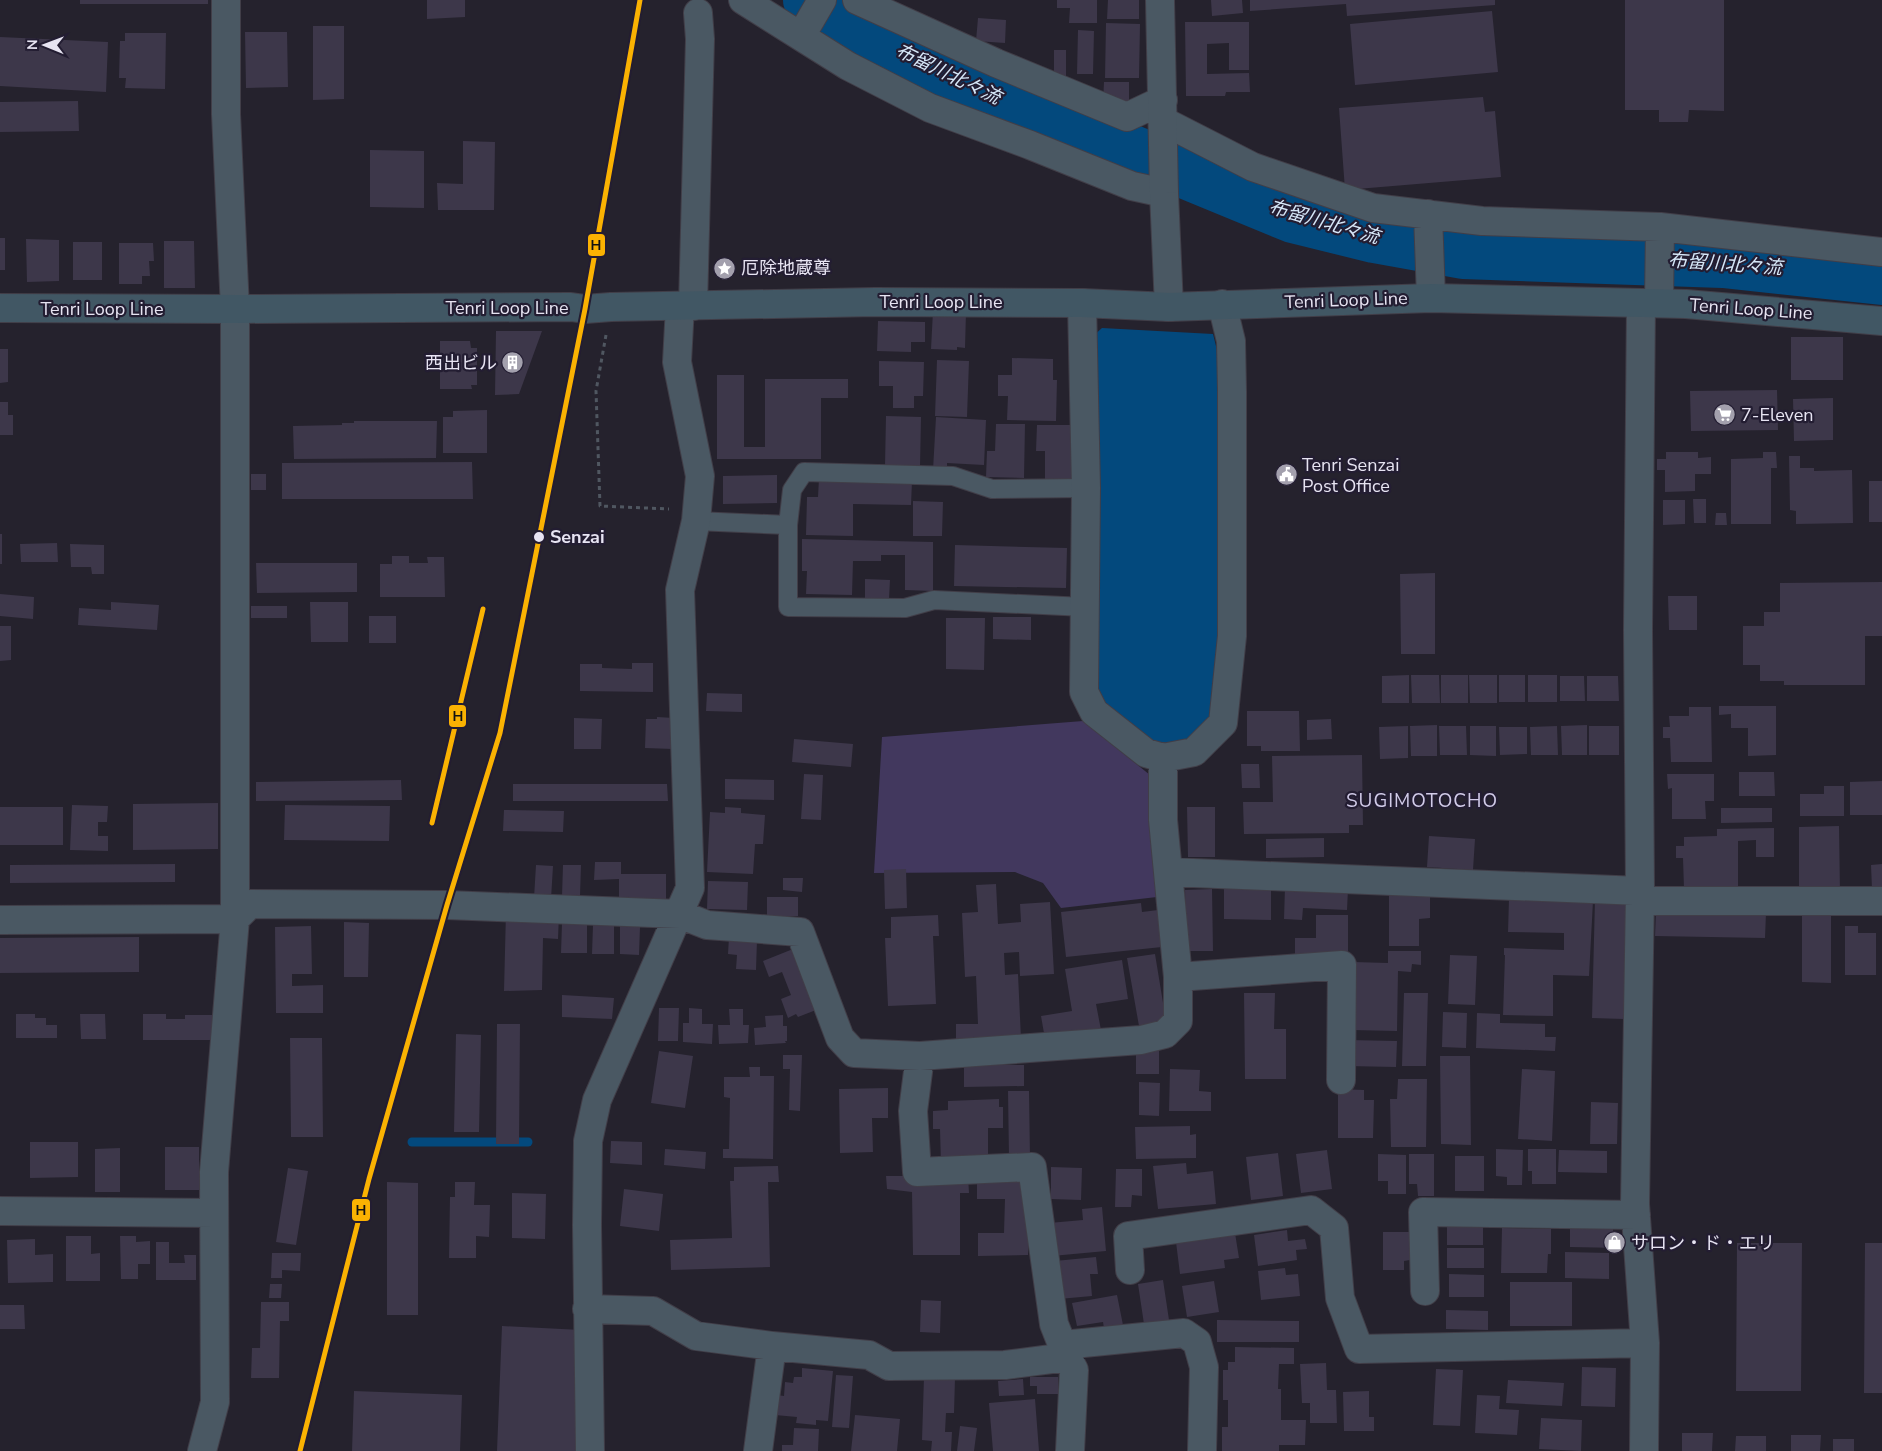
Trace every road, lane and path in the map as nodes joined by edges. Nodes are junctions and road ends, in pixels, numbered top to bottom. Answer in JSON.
{"nodes":[{"id":1,"x":226,"y":0,"type":"edge"},
{"id":2,"x":743,"y":0,"type":"edge"},
{"id":3,"x":822,"y":0,"type":"edge"},
{"id":4,"x":857,"y":0,"type":"edge"},
{"id":5,"x":1160,"y":0,"type":"edge"},
{"id":6,"x":698,"y":13,"type":"dead end"},
{"id":7,"x":801,"y":36,"type":"junction"},
{"id":8,"x":1163,"y":116,"type":"junction"},
{"id":9,"x":1164,"y":193,"type":"junction"},
{"id":10,"x":1428,"y":214,"type":"junction"},
{"id":11,"x":1660,"y":227,"type":"junction"},
{"id":12,"x":1882,"y":252,"type":"edge"},
{"id":13,"x":1431,"y":298,"type":"junction"},
{"id":14,"x":1082,"y":303,"type":"junction"},
{"id":15,"x":1650,"y":303,"type":"junction"},
{"id":16,"x":1222,"y":304,"type":"junction"},
{"id":17,"x":686,"y":306,"type":"junction"},
{"id":18,"x":611,"y":307,"type":"junction"},
{"id":19,"x":1169,"y":307,"type":"junction"},
{"id":20,"x":0,"y":308,"type":"edge"},
{"id":21,"x":235,"y":309,"type":"junction"},
{"id":22,"x":1882,"y":320,"type":"edge"},
{"id":23,"x":1086,"y":488,"type":"junction"},
{"id":24,"x":696,"y":516,"type":"junction"},
{"id":25,"x":788,"y":525,"type":"junction"},
{"id":26,"x":1086,"y":607,"type":"junction"},
{"id":27,"x":1162,"y":758,"type":"junction"},
{"id":28,"x":1169,"y":872,"type":"junction"},
{"id":29,"x":1640,"y":896,"type":"junction"},
{"id":30,"x":1882,"y":901,"type":"edge"},
{"id":31,"x":679,"y":914,"type":"junction"},
{"id":32,"x":235,"y":919,"type":"junction"},
{"id":33,"x":0,"y":920,"type":"edge"},
{"id":34,"x":1178,"y":977,"type":"junction"},
{"id":35,"x":920,"y":1056,"type":"junction"},
{"id":36,"x":1341,"y":1080,"type":"dead end"},
{"id":37,"x":0,"y":1211,"type":"edge"},
{"id":38,"x":214,"y":1213,"type":"junction"},
{"id":39,"x":1636,"y":1215,"type":"junction"},
{"id":40,"x":1130,"y":1270,"type":"dead end"},
{"id":41,"x":1425,"y":1291,"type":"dead end"},
{"id":42,"x":587,"y":1309,"type":"junction"},
{"id":43,"x":1645,"y":1343,"type":"junction"},
{"id":44,"x":772,"y":1346,"type":"junction"},
{"id":45,"x":1065,"y":1351,"type":"junction"},
{"id":46,"x":202,"y":1451,"type":"edge"},
{"id":47,"x":590,"y":1451,"type":"edge"},
{"id":48,"x":758,"y":1451,"type":"edge"},
{"id":49,"x":1070,"y":1451,"type":"edge"},
{"id":50,"x":1202,"y":1451,"type":"edge"},
{"id":51,"x":1644,"y":1451,"type":"edge"}],
"edges":[{"from":1,"to":21,"type":"street"},
{"from":2,"to":7,"type":"street"},
{"from":3,"to":7,"type":"street"},
{"from":4,"to":8,"type":"street"},
{"from":5,"to":8,"type":"street"},
{"from":6,"to":17,"type":"street"},
{"from":7,"to":9,"type":"street"},
{"from":8,"to":9,"type":"street"},
{"from":8,"to":10,"type":"street"},
{"from":9,"to":19,"type":"street"},
{"from":10,"to":11,"type":"street"},
{"from":10,"to":13,"type":"street"},
{"from":11,"to":12,"type":"street"},
{"from":11,"to":15,"type":"street"},
{"from":13,"to":15,"type":"main road","name":"Tenri Loop Line"},
{"from":13,"to":16,"type":"main road","name":"Tenri Loop Line"},
{"from":14,"to":17,"type":"main road","name":"Tenri Loop Line"},
{"from":14,"to":19,"type":"main road","name":"Tenri Loop Line"},
{"from":14,"to":23,"type":"street"},
{"from":15,"to":22,"type":"main road","name":"Tenri Loop Line"},
{"from":15,"to":29,"type":"street"},
{"from":16,"to":19,"type":"main road","name":"Tenri Loop Line"},
{"from":16,"to":27,"type":"street"},
{"from":17,"to":18,"type":"main road","name":"Tenri Loop Line"},
{"from":17,"to":24,"type":"street"},
{"from":18,"to":21,"type":"main road","name":"Tenri Loop Line"},
{"from":18,"to":24,"type":"path"},
{"from":20,"to":21,"type":"main road","name":"Tenri Loop Line"},
{"from":21,"to":32,"type":"street"},
{"from":23,"to":25,"type":"lane"},
{"from":23,"to":26,"type":"street"},
{"from":24,"to":25,"type":"lane"},
{"from":24,"to":31,"type":"street"},
{"from":25,"to":26,"type":"lane"},
{"from":26,"to":27,"type":"street"},
{"from":27,"to":28,"type":"street"},
{"from":28,"to":29,"type":"street"},
{"from":28,"to":34,"type":"street"},
{"from":29,"to":30,"type":"street"},
{"from":29,"to":39,"type":"street"},
{"from":31,"to":32,"type":"street"},
{"from":31,"to":35,"type":"street"},
{"from":31,"to":42,"type":"street"},
{"from":32,"to":33,"type":"street"},
{"from":32,"to":38,"type":"street"},
{"from":34,"to":35,"type":"street"},
{"from":34,"to":36,"type":"street"},
{"from":35,"to":45,"type":"street"},
{"from":37,"to":38,"type":"street"},
{"from":38,"to":46,"type":"street"},
{"from":39,"to":41,"type":"street"},
{"from":39,"to":43,"type":"street"},
{"from":40,"to":43,"type":"street"},
{"from":42,"to":44,"type":"street"},
{"from":42,"to":47,"type":"street"},
{"from":43,"to":51,"type":"street"},
{"from":44,"to":45,"type":"street"},
{"from":44,"to":48,"type":"street"},
{"from":45,"to":49,"type":"street"},
{"from":45,"to":50,"type":"street"}]}
